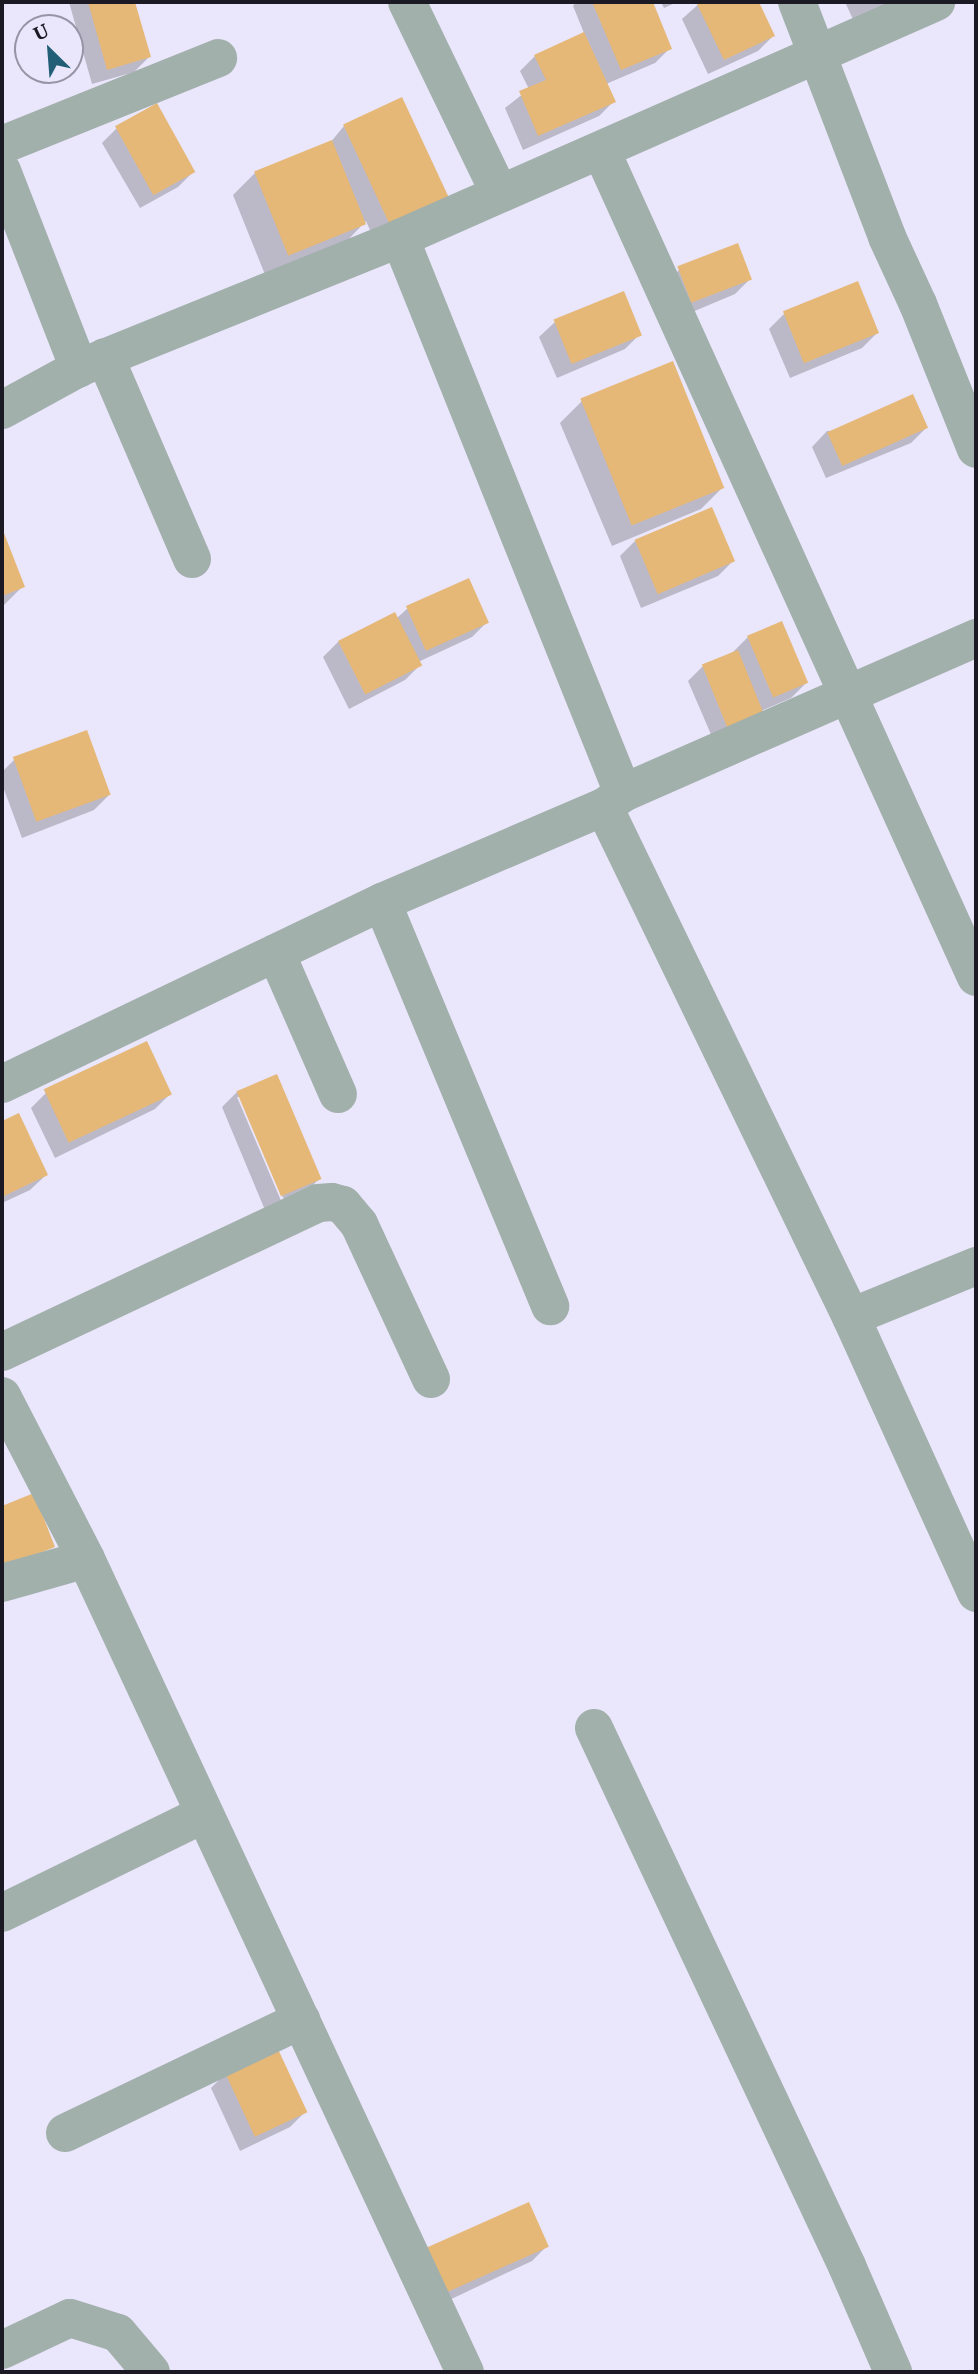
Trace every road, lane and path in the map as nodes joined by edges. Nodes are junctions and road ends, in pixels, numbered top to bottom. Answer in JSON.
{"nodes":[{"id":1,"x":407,"y":2,"type":"edge"},
{"id":2,"x":797,"y":2,"type":"edge"},
{"id":3,"x":936,"y":2,"type":"edge"},
{"id":4,"x":818,"y":51,"type":"junction"},
{"id":5,"x":218,"y":58,"type":"dead end"},
{"id":6,"x":2,"y":145,"type":"edge"},
{"id":7,"x":601,"y":150,"type":"junction"},
{"id":8,"x":2,"y":171,"type":"edge"},
{"id":9,"x":500,"y":194,"type":"junction"},
{"id":10,"x":400,"y":238,"type":"junction"},
{"id":11,"x":92,"y":363,"type":"junction"},
{"id":12,"x":2,"y":410,"type":"edge"},
{"id":13,"x":976,"y":449,"type":"edge"},
{"id":14,"x":192,"y":559,"type":"dead end"},
{"id":15,"x":976,"y":638,"type":"edge"},
{"id":16,"x":848,"y":696,"type":"junction"},
{"id":17,"x":614,"y":800,"type":"junction"},
{"id":18,"x":382,"y":902,"type":"junction"},
{"id":19,"x":276,"y":953,"type":"junction"},
{"id":20,"x":976,"y":976,"type":"edge"},
{"id":21,"x":2,"y":1084,"type":"edge"},
{"id":22,"x":338,"y":1094,"type":"dead end"},
{"id":23,"x":976,"y":1266,"type":"edge"},
{"id":24,"x":550,"y":1306,"type":"dead end"},
{"id":25,"x":851,"y":1317,"type":"junction"},
{"id":26,"x":2,"y":1352,"type":"edge"},
{"id":27,"x":431,"y":1379,"type":"dead end"},
{"id":28,"x":2,"y":1396,"type":"edge"},
{"id":29,"x":86,"y":1559,"type":"junction"},
{"id":30,"x":2,"y":1583,"type":"edge"},
{"id":31,"x":976,"y":1593,"type":"edge"},
{"id":32,"x":594,"y":1728,"type":"dead end"},
{"id":33,"x":204,"y":1814,"type":"junction"},
{"id":34,"x":2,"y":1913,"type":"edge"},
{"id":35,"x":301,"y":2020,"type":"junction"},
{"id":36,"x":65,"y":2133,"type":"dead end"},
{"id":37,"x":2,"y":2350,"type":"edge"},
{"id":38,"x":151,"y":2372,"type":"edge"},
{"id":39,"x":465,"y":2372,"type":"edge"},
{"id":40,"x":892,"y":2372,"type":"edge"}],
"edges":[{"from":1,"to":9,"type":"street"},
{"from":2,"to":4,"type":"street"},
{"from":3,"to":4,"type":"street"},
{"from":4,"to":7,"type":"street"},
{"from":4,"to":13,"type":"street"},
{"from":5,"to":6,"type":"street"},
{"from":7,"to":9,"type":"street"},
{"from":7,"to":16,"type":"street"},
{"from":8,"to":11,"type":"street"},
{"from":9,"to":10,"type":"street"},
{"from":10,"to":11,"type":"street"},
{"from":10,"to":17,"type":"street"},
{"from":11,"to":12,"type":"street"},
{"from":11,"to":14,"type":"street"},
{"from":15,"to":16,"type":"street"},
{"from":16,"to":17,"type":"street"},
{"from":16,"to":20,"type":"street"},
{"from":17,"to":18,"type":"street"},
{"from":17,"to":25,"type":"street"},
{"from":18,"to":19,"type":"street"},
{"from":18,"to":24,"type":"street"},
{"from":19,"to":21,"type":"street"},
{"from":19,"to":22,"type":"street"},
{"from":23,"to":25,"type":"street"},
{"from":25,"to":31,"type":"street"},
{"from":26,"to":27,"type":"street"},
{"from":28,"to":29,"type":"street"},
{"from":29,"to":30,"type":"street"},
{"from":29,"to":33,"type":"street"},
{"from":32,"to":40,"type":"street"},
{"from":33,"to":34,"type":"street"},
{"from":33,"to":35,"type":"street"},
{"from":35,"to":36,"type":"street"},
{"from":35,"to":39,"type":"street"},
{"from":37,"to":38,"type":"street"}]}
